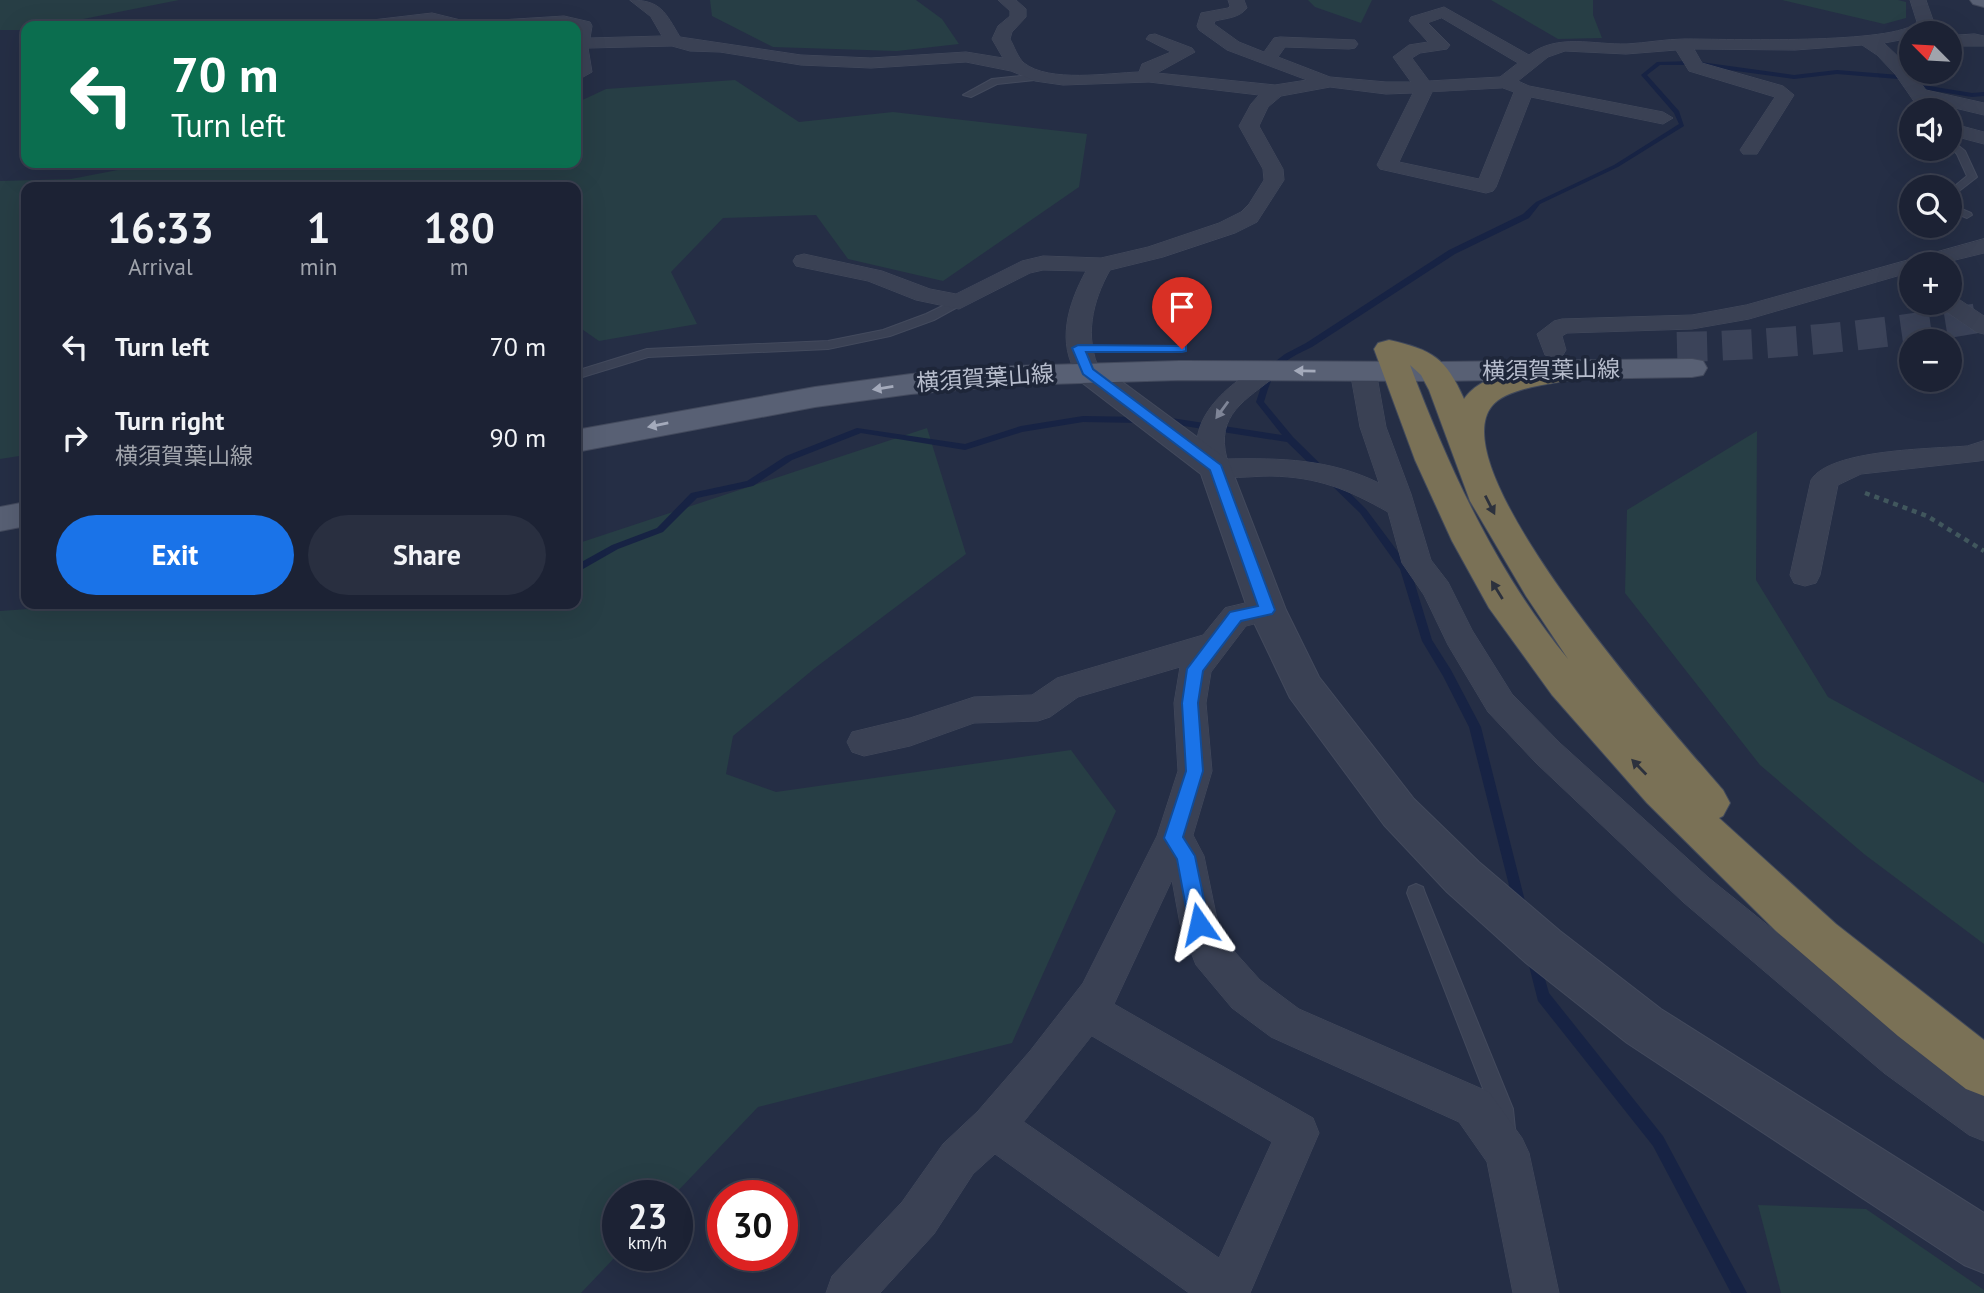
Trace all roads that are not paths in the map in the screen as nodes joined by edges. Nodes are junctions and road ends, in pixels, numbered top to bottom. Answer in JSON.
{"nodes":[{"id":1,"x":638,"y":0,"type":"edge"},
{"id":2,"x":1006,"y":0,"type":"edge"},
{"id":3,"x":1236,"y":0,"type":"edge"},
{"id":4,"x":1918,"y":0,"type":"edge"},
{"id":5,"x":414,"y":21,"type":"edge"},
{"id":6,"x":446,"y":21,"type":"edge"},
{"id":7,"x":581,"y":25,"type":"edge"},
{"id":8,"x":1154,"y":39,"type":"dead end"},
{"id":9,"x":1962,"y":40,"type":"edge"},
{"id":10,"x":673,"y":41,"type":"junction"},
{"id":11,"x":1984,"y":41,"type":"edge"},
{"id":12,"x":1870,"y":42,"type":"junction"},
{"id":13,"x":1899,"y":42,"type":"edge"},
{"id":14,"x":582,"y":43,"type":"joint"},
{"id":15,"x":1349,"y":44,"type":"dead end"},
{"id":16,"x":1682,"y":44,"type":"junction"},
{"id":17,"x":1268,"y":59,"type":"junction"},
{"id":18,"x":1531,"y":63,"type":"junction"},
{"id":19,"x":1016,"y":66,"type":"junction"},
{"id":20,"x":1041,"y":77,"type":"junction"},
{"id":21,"x":1149,"y":77,"type":"junction"},
{"id":22,"x":1330,"y":82,"type":"junction"},
{"id":23,"x":1504,"y":82,"type":"junction"},
{"id":24,"x":1425,"y":88,"type":"junction"},
{"id":25,"x":1524,"y":90,"type":"junction"},
{"id":26,"x":1275,"y":91,"type":"junction"},
{"id":27,"x":968,"y":94,"type":"dead end"},
{"id":28,"x":1921,"y":98,"type":"edge"},
{"id":29,"x":1962,"y":106,"type":"edge"},
{"id":30,"x":1984,"y":109,"type":"edge"},
{"id":31,"x":1663,"y":118,"type":"dead end"},
{"id":32,"x":1962,"y":132,"type":"edge"},
{"id":33,"x":1984,"y":138,"type":"edge"},
{"id":34,"x":1750,"y":150,"type":"dead end"},
{"id":35,"x":1962,"y":155,"type":"edge"},
{"id":36,"x":1962,"y":185,"type":"edge"},
{"id":37,"x":1962,"y":212,"type":"edge"},
{"id":38,"x":1968,"y":215,"type":"dead end"},
{"id":39,"x":1984,"y":246,"type":"edge"},
{"id":40,"x":1962,"y":253,"type":"edge"},
{"id":41,"x":804,"y":261,"type":"dead end"},
{"id":42,"x":1101,"y":265,"type":"junction"},
{"id":43,"x":1899,"y":271,"type":"edge"},
{"id":44,"x":959,"y":302,"type":"junction"},
{"id":45,"x":1962,"y":312,"type":"edge"},
{"id":46,"x":1984,"y":327,"type":"edge"},
{"id":47,"x":1685,"y":358,"type":"tunnel mouth"},
{"id":48,"x":1083,"y":360,"type":"junction"},
{"id":49,"x":1565,"y":360,"type":"junction"},
{"id":50,"x":1396,"y":366,"type":"junction"},
{"id":51,"x":1268,"y":370,"type":"junction"},
{"id":52,"x":581,"y":373,"type":"edge"},
{"id":53,"x":581,"y":417,"type":"edge"},
{"id":54,"x":581,"y":440,"type":"edge"},
{"id":55,"x":1984,"y":450,"type":"edge"},
{"id":56,"x":1470,"y":454,"type":"junction"},
{"id":57,"x":1216,"y":468,"type":"junction"},
{"id":58,"x":1400,"y":506,"type":"junction"},
{"id":59,"x":21,"y":515,"type":"edge"},
{"id":60,"x":0,"y":519,"type":"edge"},
{"id":61,"x":21,"y":539,"type":"edge"},
{"id":62,"x":0,"y":543,"type":"edge"},
{"id":63,"x":1805,"y":575,"type":"dead end"},
{"id":64,"x":1267,"y":610,"type":"junction"},
{"id":65,"x":1216,"y":644,"type":"junction"},
{"id":66,"x":864,"y":742,"type":"dead end"},
{"id":67,"x":1174,"y":838,"type":"junction"},
{"id":68,"x":1416,"y":893,"type":"dead end"},
{"id":69,"x":1087,"y":1011,"type":"junction"},
{"id":70,"x":1984,"y":1038,"type":"edge"},
{"id":71,"x":1984,"y":1071,"type":"edge"},
{"id":72,"x":1984,"y":1120,"type":"edge"},
{"id":73,"x":993,"y":1126,"type":"junction"},
{"id":74,"x":1507,"y":1153,"type":"junction"},
{"id":75,"x":1984,"y":1245,"type":"edge"},
{"id":76,"x":849,"y":1293,"type":"edge"},
{"id":77,"x":1536,"y":1293,"type":"edge"}],
"edges":[{"from":1,"to":10,"type":"street"},
{"from":2,"to":19,"type":"street"},
{"from":3,"to":17,"type":"street"},
{"from":4,"to":12,"type":"street"},
{"from":5,"to":6,"type":"street"},
{"from":7,"to":14,"type":"street"},
{"from":8,"to":21,"type":"street"},
{"from":9,"to":11,"type":"street"},
{"from":10,"to":14,"type":"street"},
{"from":10,"to":19,"type":"street"},
{"from":12,"to":13,"type":"street"},
{"from":12,"to":16,"type":"street"},
{"from":12,"to":28,"type":"street"},
{"from":15,"to":17,"type":"street"},
{"from":16,"to":18,"type":"street"},
{"from":16,"to":34,"type":"street"},
{"from":17,"to":22,"type":"street"},
{"from":18,"to":23,"type":"street"},
{"from":18,"to":24,"type":"street"},
{"from":19,"to":20,"type":"street"},
{"from":20,"to":21,"type":"street"},
{"from":20,"to":27,"type":"lane"},
{"from":21,"to":26,"type":"street"},
{"from":22,"to":24,"type":"street"},
{"from":22,"to":26,"type":"street"},
{"from":23,"to":24,"type":"street"},
{"from":23,"to":25,"type":"street"},
{"from":24,"to":25,"type":"street"},
{"from":25,"to":31,"type":"street"},
{"from":26,"to":42,"type":"street"},
{"from":29,"to":30,"type":"street"},
{"from":32,"to":33,"type":"street"},
{"from":35,"to":36,"type":"lane"},
{"from":37,"to":38,"type":"lane"},
{"from":39,"to":40,"type":"street"},
{"from":41,"to":44,"type":"street"},
{"from":42,"to":44,"type":"street"},
{"from":42,"to":48,"type":"street"},
{"from":43,"to":49,"type":"street"},
{"from":44,"to":52,"type":"lane"},
{"from":45,"to":46,"type":"street"},
{"from":47,"to":49,"type":"main road","name":"横須賀葉山線"},
{"from":48,"to":50,"type":"main road","name":"横須賀葉山線"},
{"from":48,"to":51,"type":"main road","name":"横須賀葉山線"},
{"from":48,"to":53,"type":"main road","name":"横須賀葉山線"},
{"from":48,"to":54,"type":"main road","name":"横須賀葉山線","one_way":true},
{"from":48,"to":57,"type":"street"},
{"from":49,"to":50,"type":"main road","name":"横須賀葉山線"},
{"from":49,"to":50,"type":"main road","name":"横須賀葉山線"},
{"from":49,"to":56,"type":"highway"},
{"from":50,"to":51,"type":"main road","name":"横須賀葉山線","one_way":true},
{"from":50,"to":56,"type":"highway"},
{"from":50,"to":58,"type":"street"},
{"from":71,"to":50,"type":"highway","one_way":true},
{"from":51,"to":57,"type":"street","one_way":true},
{"from":55,"to":63,"type":"street"},
{"from":56,"to":70,"type":"highway","one_way":true},
{"from":57,"to":58,"type":"street"},
{"from":57,"to":64,"type":"street"},
{"from":58,"to":72,"type":"street"},
{"from":59,"to":60,"type":"main road"},
{"from":61,"to":62,"type":"main road"},
{"from":64,"to":65,"type":"street"},
{"from":64,"to":75,"type":"street"},
{"from":65,"to":66,"type":"street"},
{"from":65,"to":67,"type":"street"},
{"from":67,"to":69,"type":"street"},
{"from":67,"to":74,"type":"street"},
{"from":68,"to":74,"type":"lane"},
{"from":69,"to":73,"type":"street"},
{"from":69,"to":73,"type":"street"},
{"from":73,"to":76,"type":"street"},
{"from":74,"to":77,"type":"street"}]}
